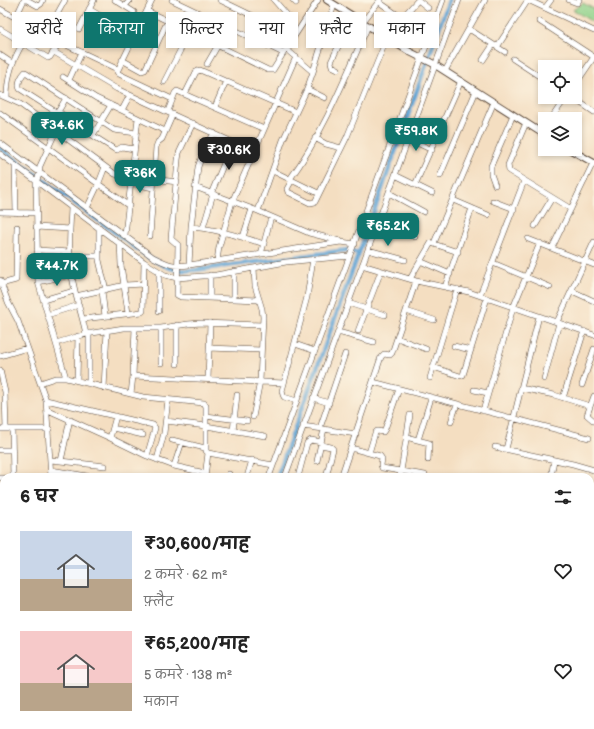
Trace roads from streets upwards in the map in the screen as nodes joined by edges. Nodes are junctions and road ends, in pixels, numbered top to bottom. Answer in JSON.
{"nodes":[{"id":1,"x":25,"y":0,"type":"edge"},
{"id":2,"x":43,"y":0,"type":"edge"},
{"id":3,"x":65,"y":0,"type":"edge"},
{"id":4,"x":94,"y":0,"type":"edge"},
{"id":5,"x":115,"y":0,"type":"edge"},
{"id":6,"x":130,"y":0,"type":"edge"},
{"id":7,"x":152,"y":0,"type":"edge"},
{"id":8,"x":172,"y":0,"type":"edge"},
{"id":9,"x":220,"y":0,"type":"edge"},
{"id":10,"x":274,"y":0,"type":"edge"},
{"id":11,"x":318,"y":0,"type":"edge"},
{"id":12,"x":327,"y":0,"type":"edge"},
{"id":13,"x":418,"y":0,"type":"edge"},
{"id":14,"x":443,"y":0,"type":"edge"},
{"id":15,"x":459,"y":0,"type":"edge"},
{"id":16,"x":485,"y":0,"type":"edge"},
{"id":17,"x":528,"y":0,"type":"edge"},
{"id":18,"x":551,"y":0,"type":"edge"},
{"id":19,"x":569,"y":0,"type":"edge"},
{"id":20,"x":579,"y":0,"type":"edge"},
{"id":21,"x":378,"y":1,"type":"edge"},
{"id":22,"x":334,"y":5,"type":"junction"},
{"id":23,"x":125,"y":6,"type":"junction"},
{"id":24,"x":428,"y":8,"type":"dead end"},
{"id":25,"x":545,"y":8,"type":"junction"},
{"id":26,"x":0,"y":9,"type":"edge"},
{"id":27,"x":90,"y":9,"type":"junction"},
{"id":28,"x":147,"y":11,"type":"joint"},
{"id":29,"x":19,"y":12,"type":"edge"},
{"id":30,"x":58,"y":12,"type":"edge"},
{"id":31,"x":95,"y":12,"type":"edge"},
{"id":32,"x":134,"y":12,"type":"dead end"},
{"id":33,"x":245,"y":12,"type":"edge"},
{"id":34,"x":284,"y":12,"type":"edge"},
{"id":35,"x":345,"y":12,"type":"edge"},
{"id":36,"x":12,"y":15,"type":"edge"},
{"id":37,"x":366,"y":18,"type":"edge"},
{"id":38,"x":166,"y":19,"type":"edge"},
{"id":39,"x":539,"y":21,"type":"dead end"},
{"id":40,"x":166,"y":24,"type":"edge"},
{"id":41,"x":368,"y":26,"type":"joint"},
{"id":42,"x":0,"y":29,"type":"edge"},
{"id":43,"x":79,"y":29,"type":"dead end"},
{"id":44,"x":469,"y":29,"type":"junction"},
{"id":45,"x":374,"y":30,"type":"edge"},
{"id":46,"x":594,"y":30,"type":"edge"},
{"id":47,"x":298,"y":31,"type":"edge"},
{"id":48,"x":12,"y":36,"type":"edge"},
{"id":49,"x":495,"y":46,"type":"junction"},
{"id":50,"x":20,"y":48,"type":"edge"},
{"id":51,"x":31,"y":48,"type":"edge"},
{"id":52,"x":56,"y":48,"type":"edge"},
{"id":53,"x":73,"y":48,"type":"edge"},
{"id":54,"x":128,"y":48,"type":"edge"},
{"id":55,"x":181,"y":48,"type":"edge"},
{"id":56,"x":216,"y":48,"type":"edge"},
{"id":57,"x":224,"y":48,"type":"edge"},
{"id":58,"x":286,"y":48,"type":"edge"},
{"id":59,"x":337,"y":48,"type":"edge"},
{"id":60,"x":383,"y":48,"type":"edge"},
{"id":61,"x":405,"y":48,"type":"edge"},
{"id":62,"x":284,"y":51,"type":"junction"},
{"id":63,"x":54,"y":52,"type":"junction"},
{"id":64,"x":82,"y":52,"type":"junction"},
{"id":65,"x":505,"y":52,"type":"dead end"},
{"id":66,"x":0,"y":55,"type":"edge"},
{"id":67,"x":296,"y":57,"type":"junction"},
{"id":68,"x":594,"y":57,"type":"edge"},
{"id":69,"x":423,"y":58,"type":"junction"},
{"id":70,"x":513,"y":59,"type":"dead end"},
{"id":71,"x":122,"y":60,"type":"junction"},
{"id":72,"x":483,"y":60,"type":"dead end"},
{"id":73,"x":12,"y":63,"type":"junction"},
{"id":74,"x":208,"y":64,"type":"dead end"},
{"id":75,"x":434,"y":64,"type":"junction"},
{"id":76,"x":77,"y":65,"type":"junction"},
{"id":77,"x":117,"y":69,"type":"junction"},
{"id":78,"x":338,"y":69,"type":"dead end"},
{"id":79,"x":445,"y":71,"type":"junction"},
{"id":80,"x":313,"y":72,"type":"junction"},
{"id":81,"x":582,"y":74,"type":"edge"},
{"id":82,"x":538,"y":75,"type":"edge"},
{"id":83,"x":63,"y":77,"type":"dead end"},
{"id":84,"x":69,"y":80,"type":"junction"},
{"id":85,"x":226,"y":81,"type":"junction"},
{"id":86,"x":164,"y":82,"type":"dead end"},
{"id":87,"x":461,"y":82,"type":"junction"},
{"id":88,"x":307,"y":89,"type":"junction"},
{"id":89,"x":476,"y":91,"type":"junction"},
{"id":90,"x":130,"y":94,"type":"junction"},
{"id":91,"x":185,"y":94,"type":"junction"},
{"id":92,"x":0,"y":95,"type":"edge"},
{"id":93,"x":7,"y":98,"type":"junction"},
{"id":94,"x":66,"y":98,"type":"junction"},
{"id":95,"x":325,"y":98,"type":"dead end"},
{"id":96,"x":172,"y":99,"type":"junction"},
{"id":97,"x":494,"y":102,"type":"junction"},
{"id":98,"x":275,"y":103,"type":"junction"},
{"id":99,"x":582,"y":104,"type":"edge"},
{"id":100,"x":111,"y":105,"type":"junction"},
{"id":101,"x":215,"y":107,"type":"junction"},
{"id":102,"x":122,"y":110,"type":"junction"},
{"id":103,"x":168,"y":111,"type":"junction"},
{"id":104,"x":296,"y":112,"type":"junction"},
{"id":105,"x":594,"y":112,"type":"edge"},
{"id":106,"x":0,"y":113,"type":"edge"},
{"id":107,"x":60,"y":114,"type":"junction"},
{"id":108,"x":173,"y":114,"type":"junction"},
{"id":109,"x":513,"y":115,"type":"junction"},
{"id":110,"x":138,"y":118,"type":"junction"},
{"id":111,"x":102,"y":122,"type":"junction"},
{"id":112,"x":193,"y":123,"type":"junction"},
{"id":113,"x":526,"y":123,"type":"junction"},
{"id":114,"x":264,"y":128,"type":"junction"},
{"id":115,"x":538,"y":129,"type":"edge"},
{"id":116,"x":54,"y":130,"type":"junction"},
{"id":117,"x":165,"y":131,"type":"junction"},
{"id":118,"x":136,"y":133,"type":"junction"},
{"id":119,"x":214,"y":133,"type":"junction"},
{"id":120,"x":93,"y":135,"type":"junction"},
{"id":121,"x":315,"y":138,"type":"junction"},
{"id":122,"x":409,"y":139,"type":"junction"},
{"id":123,"x":233,"y":142,"type":"junction"},
{"id":124,"x":0,"y":143,"type":"edge"},
{"id":125,"x":48,"y":148,"type":"junction"},
{"id":126,"x":341,"y":148,"type":"junction"},
{"id":127,"x":134,"y":149,"type":"junction"},
{"id":128,"x":432,"y":150,"type":"junction"},
{"id":129,"x":254,"y":152,"type":"junction"},
{"id":130,"x":0,"y":154,"type":"edge"},
{"id":131,"x":582,"y":156,"type":"edge"},
{"id":132,"x":594,"y":163,"type":"edge"},
{"id":133,"x":15,"y":165,"type":"junction"},
{"id":134,"x":106,"y":167,"type":"junction"},
{"id":135,"x":273,"y":171,"type":"junction"},
{"id":136,"x":395,"y":175,"type":"junction"},
{"id":137,"x":440,"y":176,"type":"dead end"},
{"id":138,"x":38,"y":177,"type":"junction"},
{"id":139,"x":153,"y":179,"type":"junction"},
{"id":140,"x":291,"y":179,"type":"junction"},
{"id":141,"x":131,"y":181,"type":"junction"},
{"id":142,"x":524,"y":181,"type":"junction"},
{"id":143,"x":176,"y":182,"type":"junction"},
{"id":144,"x":98,"y":185,"type":"junction"},
{"id":145,"x":495,"y":185,"type":"dead end"},
{"id":146,"x":416,"y":186,"type":"junction"},
{"id":147,"x":196,"y":187,"type":"junction"},
{"id":148,"x":153,"y":188,"type":"junction"},
{"id":149,"x":389,"y":193,"type":"junction"},
{"id":150,"x":432,"y":193,"type":"dead end"},
{"id":151,"x":212,"y":194,"type":"junction"},
{"id":152,"x":318,"y":194,"type":"junction"},
{"id":153,"x":552,"y":198,"type":"junction"},
{"id":154,"x":453,"y":200,"type":"junction"},
{"id":155,"x":493,"y":201,"type":"dead end"},
{"id":156,"x":232,"y":202,"type":"junction"},
{"id":157,"x":129,"y":206,"type":"junction"},
{"id":158,"x":71,"y":208,"type":"junction"},
{"id":159,"x":87,"y":208,"type":"junction"},
{"id":160,"x":472,"y":208,"type":"junction"},
{"id":161,"x":252,"y":209,"type":"junction"},
{"id":162,"x":514,"y":209,"type":"junction"},
{"id":163,"x":571,"y":209,"type":"junction"},
{"id":164,"x":258,"y":211,"type":"junction"},
{"id":165,"x":0,"y":212,"type":"edge"},
{"id":166,"x":424,"y":212,"type":"dead end"},
{"id":167,"x":16,"y":213,"type":"junction"},
{"id":168,"x":36,"y":213,"type":"junction"},
{"id":169,"x":488,"y":215,"type":"dead end"},
{"id":170,"x":271,"y":217,"type":"junction"},
{"id":171,"x":363,"y":224,"type":"junction"},
{"id":172,"x":375,"y":226,"type":"junction"},
{"id":173,"x":535,"y":226,"type":"dead end"},
{"id":174,"x":17,"y":227,"type":"dead end"},
{"id":175,"x":36,"y":227,"type":"junction"},
{"id":176,"x":99,"y":227,"type":"junction"},
{"id":177,"x":191,"y":227,"type":"junction"},
{"id":178,"x":203,"y":228,"type":"junction"},
{"id":179,"x":70,"y":229,"type":"junction"},
{"id":180,"x":223,"y":232,"type":"junction"},
{"id":181,"x":125,"y":235,"type":"junction"},
{"id":182,"x":150,"y":236,"type":"dead end"},
{"id":183,"x":243,"y":237,"type":"junction"},
{"id":184,"x":415,"y":237,"type":"dead end"},
{"id":185,"x":528,"y":239,"type":"dead end"},
{"id":186,"x":120,"y":242,"type":"junction"},
{"id":187,"x":345,"y":242,"type":"junction"},
{"id":188,"x":594,"y":242,"type":"edge"},
{"id":189,"x":434,"y":243,"type":"junction"},
{"id":190,"x":540,"y":243,"type":"junction"},
{"id":191,"x":264,"y":244,"type":"junction"},
{"id":192,"x":552,"y":248,"type":"junction"},
{"id":193,"x":37,"y":250,"type":"junction"},
{"id":194,"x":352,"y":250,"type":"junction"},
{"id":195,"x":368,"y":250,"type":"junction"},
{"id":196,"x":458,"y":252,"type":"junction"},
{"id":197,"x":71,"y":254,"type":"junction"},
{"id":198,"x":261,"y":254,"type":"junction"},
{"id":199,"x":98,"y":256,"type":"junction"},
{"id":200,"x":313,"y":259,"type":"junction"},
{"id":201,"x":404,"y":260,"type":"dead end"},
{"id":202,"x":217,"y":261,"type":"junction"},
{"id":203,"x":420,"y":261,"type":"junction"},
{"id":204,"x":585,"y":261,"type":"junction"},
{"id":205,"x":144,"y":262,"type":"junction"},
{"id":206,"x":493,"y":263,"type":"junction"},
{"id":207,"x":189,"y":265,"type":"junction"},
{"id":208,"x":362,"y":265,"type":"junction"},
{"id":209,"x":594,"y":265,"type":"edge"},
{"id":210,"x":254,"y":268,"type":"junction"},
{"id":211,"x":234,"y":271,"type":"junction"},
{"id":212,"x":381,"y":271,"type":"junction"},
{"id":213,"x":159,"y":272,"type":"junction"},
{"id":214,"x":177,"y":272,"type":"junction"},
{"id":215,"x":450,"y":274,"type":"junction"},
{"id":216,"x":71,"y":275,"type":"junction"},
{"id":217,"x":210,"y":275,"type":"junction"},
{"id":218,"x":526,"y":277,"type":"junction"},
{"id":219,"x":410,"y":279,"type":"junction"},
{"id":220,"x":416,"y":281,"type":"junction"},
{"id":221,"x":1,"y":282,"type":"edge"},
{"id":222,"x":38,"y":282,"type":"junction"},
{"id":223,"x":144,"y":284,"type":"junction"},
{"id":224,"x":125,"y":286,"type":"junction"},
{"id":225,"x":445,"y":287,"type":"junction"},
{"id":226,"x":550,"y":287,"type":"dead end"},
{"id":227,"x":457,"y":289,"type":"junction"},
{"id":228,"x":104,"y":290,"type":"junction"},
{"id":229,"x":572,"y":291,"type":"junction"},
{"id":230,"x":75,"y":293,"type":"junction"},
{"id":231,"x":480,"y":296,"type":"junction"},
{"id":232,"x":210,"y":298,"type":"junction"},
{"id":233,"x":487,"y":298,"type":"junction"},
{"id":234,"x":234,"y":299,"type":"junction"},
{"id":235,"x":43,"y":300,"type":"junction"},
{"id":236,"x":259,"y":300,"type":"junction"},
{"id":237,"x":594,"y":301,"type":"edge"},
{"id":238,"x":348,"y":303,"type":"junction"},
{"id":239,"x":79,"y":305,"type":"junction"},
{"id":240,"x":367,"y":308,"type":"junction"},
{"id":241,"x":514,"y":308,"type":"junction"},
{"id":242,"x":159,"y":311,"type":"dead end"},
{"id":243,"x":406,"y":311,"type":"junction"},
{"id":244,"x":128,"y":313,"type":"junction"},
{"id":245,"x":47,"y":314,"type":"junction"},
{"id":246,"x":385,"y":315,"type":"dead end"},
{"id":247,"x":105,"y":316,"type":"junction"},
{"id":248,"x":539,"y":316,"type":"junction"},
{"id":249,"x":83,"y":319,"type":"junction"},
{"id":250,"x":434,"y":320,"type":"dead end"},
{"id":251,"x":210,"y":323,"type":"junction"},
{"id":252,"x":558,"y":323,"type":"junction"},
{"id":253,"x":177,"y":325,"type":"junction"},
{"id":254,"x":262,"y":325,"type":"junction"},
{"id":255,"x":135,"y":328,"type":"junction"},
{"id":256,"x":161,"y":328,"type":"junction"},
{"id":257,"x":107,"y":331,"type":"junction"},
{"id":258,"x":358,"y":331,"type":"dead end"},
{"id":259,"x":584,"y":331,"type":"junction"},
{"id":260,"x":338,"y":332,"type":"junction"},
{"id":261,"x":88,"y":333,"type":"junction"},
{"id":262,"x":594,"y":335,"type":"edge"},
{"id":263,"x":78,"y":336,"type":"junction"},
{"id":264,"x":397,"y":338,"type":"junction"},
{"id":265,"x":374,"y":342,"type":"dead end"},
{"id":266,"x":56,"y":343,"type":"junction"},
{"id":267,"x":295,"y":344,"type":"junction"},
{"id":268,"x":454,"y":346,"type":"dead end"},
{"id":269,"x":27,"y":348,"type":"junction"},
{"id":270,"x":209,"y":348,"type":"junction"},
{"id":271,"x":426,"y":349,"type":"dead end"},
{"id":272,"x":594,"y":349,"type":"edge"},
{"id":273,"x":262,"y":350,"type":"junction"},
{"id":274,"x":471,"y":350,"type":"junction"},
{"id":275,"x":315,"y":351,"type":"junction"},
{"id":276,"x":345,"y":354,"type":"dead end"},
{"id":277,"x":0,"y":356,"type":"edge"},
{"id":278,"x":161,"y":363,"type":"dead end"},
{"id":279,"x":178,"y":364,"type":"dead end"},
{"id":280,"x":434,"y":367,"type":"junction"},
{"id":281,"x":0,"y":370,"type":"edge"},
{"id":282,"x":133,"y":376,"type":"junction"},
{"id":283,"x":66,"y":378,"type":"junction"},
{"id":284,"x":430,"y":378,"type":"dead end"},
{"id":285,"x":208,"y":379,"type":"junction"},
{"id":286,"x":544,"y":379,"type":"dead end"},
{"id":287,"x":77,"y":380,"type":"junction"},
{"id":288,"x":260,"y":381,"type":"junction"},
{"id":289,"x":373,"y":382,"type":"junction"},
{"id":290,"x":40,"y":383,"type":"junction"},
{"id":291,"x":284,"y":383,"type":"junction"},
{"id":292,"x":89,"y":384,"type":"junction"},
{"id":293,"x":582,"y":385,"type":"dead end"},
{"id":294,"x":104,"y":388,"type":"junction"},
{"id":295,"x":521,"y":388,"type":"junction"},
{"id":296,"x":399,"y":389,"type":"junction"},
{"id":297,"x":474,"y":390,"type":"dead end"},
{"id":298,"x":131,"y":394,"type":"junction"},
{"id":299,"x":488,"y":394,"type":"junction"},
{"id":300,"x":238,"y":395,"type":"dead end"},
{"id":301,"x":594,"y":396,"type":"edge"},
{"id":302,"x":313,"y":398,"type":"junction"},
{"id":303,"x":431,"y":398,"type":"junction"},
{"id":304,"x":563,"y":398,"type":"junction"},
{"id":305,"x":46,"y":400,"type":"junction"},
{"id":306,"x":168,"y":400,"type":"junction"},
{"id":307,"x":296,"y":401,"type":"junction"},
{"id":308,"x":329,"y":403,"type":"junction"},
{"id":309,"x":457,"y":404,"type":"junction"},
{"id":310,"x":590,"y":406,"type":"junction"},
{"id":311,"x":3,"y":409,"type":"edge"},
{"id":312,"x":48,"y":410,"type":"junction"},
{"id":313,"x":484,"y":411,"type":"junction"},
{"id":314,"x":410,"y":415,"type":"dead end"},
{"id":315,"x":116,"y":416,"type":"junction"},
{"id":316,"x":206,"y":416,"type":"junction"},
{"id":317,"x":253,"y":417,"type":"dead end"},
{"id":318,"x":70,"y":419,"type":"junction"},
{"id":319,"x":235,"y":419,"type":"junction"},
{"id":320,"x":513,"y":419,"type":"junction"},
{"id":321,"x":594,"y":420,"type":"edge"},
{"id":322,"x":166,"y":421,"type":"junction"},
{"id":323,"x":246,"y":421,"type":"dead end"},
{"id":324,"x":451,"y":422,"type":"dead end"},
{"id":325,"x":206,"y":426,"type":"junction"},
{"id":326,"x":303,"y":426,"type":"junction"},
{"id":327,"x":113,"y":428,"type":"junction"},
{"id":328,"x":3,"y":429,"type":"edge"},
{"id":329,"x":12,"y":429,"type":"junction"},
{"id":330,"x":49,"y":429,"type":"junction"},
{"id":331,"x":322,"y":429,"type":"junction"},
{"id":332,"x":233,"y":431,"type":"junction"},
{"id":333,"x":356,"y":434,"type":"junction"},
{"id":334,"x":143,"y":435,"type":"dead end"},
{"id":335,"x":265,"y":436,"type":"dead end"},
{"id":336,"x":406,"y":437,"type":"junction"},
{"id":337,"x":110,"y":438,"type":"junction"},
{"id":338,"x":589,"y":438,"type":"dead end"},
{"id":339,"x":172,"y":440,"type":"dead end"},
{"id":340,"x":418,"y":440,"type":"junction"},
{"id":341,"x":182,"y":442,"type":"junction"},
{"id":342,"x":321,"y":444,"type":"junction"},
{"id":343,"x":495,"y":447,"type":"dead end"},
{"id":344,"x":351,"y":448,"type":"junction"},
{"id":345,"x":506,"y":449,"type":"junction"},
{"id":346,"x":0,"y":450,"type":"edge"},
{"id":347,"x":13,"y":450,"type":"junction"},
{"id":348,"x":207,"y":451,"type":"junction"},
{"id":349,"x":369,"y":453,"type":"junction"},
{"id":350,"x":146,"y":456,"type":"junction"},
{"id":351,"x":51,"y":460,"type":"junction"},
{"id":352,"x":157,"y":460,"type":"junction"},
{"id":353,"x":252,"y":460,"type":"junction"},
{"id":354,"x":428,"y":460,"type":"dead end"},
{"id":355,"x":554,"y":460,"type":"junction"},
{"id":356,"x":61,"y":461,"type":"junction"},
{"id":357,"x":317,"y":462,"type":"dead end"},
{"id":358,"x":273,"y":465,"type":"junction"},
{"id":359,"x":105,"y":466,"type":"dead end"},
{"id":360,"x":174,"y":466,"type":"junction"},
{"id":361,"x":51,"y":470,"type":"joint"},
{"id":362,"x":594,"y":470,"type":"edge"},
{"id":363,"x":13,"y":473,"type":"edge"},
{"id":364,"x":69,"y":473,"type":"edge"},
{"id":365,"x":198,"y":473,"type":"edge"},
{"id":366,"x":205,"y":473,"type":"edge"},
{"id":367,"x":248,"y":473,"type":"edge"},
{"id":368,"x":270,"y":473,"type":"edge"},
{"id":369,"x":285,"y":473,"type":"edge"},
{"id":370,"x":299,"y":473,"type":"edge"},
{"id":371,"x":329,"y":473,"type":"edge"},
{"id":372,"x":342,"y":473,"type":"edge"},
{"id":373,"x":397,"y":473,"type":"edge"},
{"id":374,"x":400,"y":473,"type":"edge"},
{"id":375,"x":552,"y":473,"type":"edge"}],
"edges":[{"from":1,"to":2,"type":"street"},
{"from":1,"to":29,"type":"street"},
{"from":3,"to":30,"type":"street"},
{"from":4,"to":27,"type":"street"},
{"from":5,"to":23,"type":"street"},
{"from":6,"to":23,"type":"street"},
{"from":7,"to":28,"type":"street"},
{"from":8,"to":62,"type":"street"},
{"from":9,"to":33,"type":"street"},
{"from":10,"to":34,"type":"street"},
{"from":11,"to":47,"type":"street"},
{"from":12,"to":22,"type":"street"},
{"from":13,"to":21,"type":"street"},
{"from":13,"to":24,"type":"street"},
{"from":14,"to":69,"type":"street"},
{"from":15,"to":75,"type":"street"},
{"from":16,"to":44,"type":"street"},
{"from":17,"to":25,"type":"street"},
{"from":17,"to":49,"type":"street"},
{"from":18,"to":25,"type":"street"},
{"from":19,"to":20,"type":"street"},
{"from":21,"to":37,"type":"street"},
{"from":22,"to":35,"type":"street"},
{"from":22,"to":80,"type":"street"},
{"from":23,"to":32,"type":"street"},
{"from":25,"to":46,"type":"street"},
{"from":26,"to":36,"type":"street"},
{"from":27,"to":31,"type":"street"},
{"from":27,"to":43,"type":"street"},
{"from":28,"to":38,"type":"street"},
{"from":39,"to":68,"type":"street"},
{"from":40,"to":71,"type":"street"},
{"from":41,"to":45,"type":"street"},
{"from":41,"to":121,"type":"street"},
{"from":42,"to":48,"type":"street"},
{"from":44,"to":49,"type":"street"},
{"from":44,"to":79,"type":"street"},
{"from":49,"to":65,"type":"street"},
{"from":49,"to":72,"type":"street"},
{"from":50,"to":73,"type":"street"},
{"from":51,"to":63,"type":"street"},
{"from":52,"to":63,"type":"street"},
{"from":53,"to":64,"type":"street"},
{"from":54,"to":71,"type":"street"},
{"from":55,"to":86,"type":"street"},
{"from":56,"to":74,"type":"street"},
{"from":57,"to":62,"type":"street"},
{"from":58,"to":62,"type":"street"},
{"from":59,"to":78,"type":"street"},
{"from":60,"to":126,"type":"street"},
{"from":61,"to":69,"type":"street"},
{"from":62,"to":67,"type":"street"},
{"from":63,"to":76,"type":"street"},
{"from":64,"to":76,"type":"street"},
{"from":64,"to":77,"type":"street"},
{"from":66,"to":73,"type":"street"},
{"from":67,"to":80,"type":"street"},
{"from":67,"to":98,"type":"street"},
{"from":68,"to":81,"type":"street"},
{"from":69,"to":75,"type":"street"},
{"from":69,"to":171,"type":"street"},
{"from":70,"to":82,"type":"street"},
{"from":71,"to":77,"type":"street"},
{"from":73,"to":93,"type":"street"},
{"from":75,"to":79,"type":"street"},
{"from":75,"to":122,"type":"street"},
{"from":76,"to":84,"type":"street"},
{"from":76,"to":90,"type":"street"},
{"from":77,"to":96,"type":"street"},
{"from":79,"to":87,"type":"street"},
{"from":80,"to":88,"type":"street"},
{"from":83,"to":84,"type":"street"},
{"from":84,"to":100,"type":"street"},
{"from":85,"to":91,"type":"street"},
{"from":85,"to":98,"type":"street"},
{"from":85,"to":101,"type":"street"},
{"from":87,"to":89,"type":"street"},
{"from":87,"to":128,"type":"street"},
{"from":88,"to":95,"type":"street"},
{"from":88,"to":104,"type":"street"},
{"from":89,"to":97,"type":"street"},
{"from":89,"to":137,"type":"street"},
{"from":90,"to":102,"type":"street"},
{"from":90,"to":103,"type":"street"},
{"from":91,"to":96,"type":"street"},
{"from":91,"to":101,"type":"street"},
{"from":92,"to":93,"type":"street"},
{"from":93,"to":116,"type":"street"},
{"from":94,"to":107,"type":"street"},
{"from":94,"to":107,"type":"street"},
{"from":94,"to":111,"type":"street"},
{"from":96,"to":103,"type":"street"},
{"from":97,"to":109,"type":"street"},
{"from":97,"to":154,"type":"street"},
{"from":98,"to":104,"type":"street"},
{"from":98,"to":114,"type":"street"},
{"from":99,"to":105,"type":"street"},
{"from":100,"to":102,"type":"street"},
{"from":100,"to":111,"type":"street"},
{"from":101,"to":114,"type":"street"},
{"from":102,"to":110,"type":"street"},
{"from":103,"to":108,"type":"street"},
{"from":104,"to":135,"type":"street"},
{"from":106,"to":125,"type":"street"},
{"from":107,"to":116,"type":"street"},
{"from":107,"to":120,"type":"street"},
{"from":108,"to":112,"type":"street"},
{"from":108,"to":117,"type":"street"},
{"from":109,"to":113,"type":"street"},
{"from":109,"to":145,"type":"street"},
{"from":110,"to":117,"type":"street"},
{"from":110,"to":118,"type":"street"},
{"from":111,"to":118,"type":"street"},
{"from":111,"to":120,"type":"street"},
{"from":112,"to":119,"type":"street"},
{"from":112,"to":143,"type":"street"},
{"from":113,"to":115,"type":"street"},
{"from":113,"to":142,"type":"street"},
{"from":114,"to":129,"type":"street"},
{"from":116,"to":125,"type":"street"},
{"from":116,"to":134,"type":"street"},
{"from":117,"to":139,"type":"street"},
{"from":118,"to":127,"type":"street"},
{"from":119,"to":123,"type":"street"},
{"from":119,"to":147,"type":"street"},
{"from":120,"to":127,"type":"street"},
{"from":121,"to":126,"type":"street"},
{"from":121,"to":140,"type":"street"},
{"from":122,"to":128,"type":"street"},
{"from":122,"to":136,"type":"street"},
{"from":123,"to":129,"type":"street"},
{"from":123,"to":151,"type":"street"},
{"from":124,"to":138,"type":"street"},
{"from":125,"to":138,"type":"street"},
{"from":125,"to":144,"type":"street"},
{"from":126,"to":152,"type":"street"},
{"from":127,"to":141,"type":"street"},
{"from":128,"to":146,"type":"street"},
{"from":129,"to":156,"type":"street"},
{"from":130,"to":133,"type":"street"},
{"from":131,"to":132,"type":"street"},
{"from":132,"to":163,"type":"street"},
{"from":133,"to":138,"type":"street"},
{"from":133,"to":167,"type":"street"},
{"from":134,"to":141,"type":"street"},
{"from":134,"to":144,"type":"street"},
{"from":135,"to":140,"type":"street"},
{"from":135,"to":164,"type":"street"},
{"from":136,"to":146,"type":"street"},
{"from":136,"to":149,"type":"street"},
{"from":138,"to":158,"type":"street"},
{"from":138,"to":159,"type":"street"},
{"from":138,"to":168,"type":"street"},
{"from":139,"to":143,"type":"street"},
{"from":139,"to":148,"type":"street"},
{"from":140,"to":152,"type":"street"},
{"from":140,"to":152,"type":"street"},
{"from":141,"to":148,"type":"street"},
{"from":141,"to":157,"type":"street"},
{"from":142,"to":153,"type":"street"},
{"from":142,"to":162,"type":"street"},
{"from":143,"to":214,"type":"street"},
{"from":144,"to":157,"type":"street"},
{"from":144,"to":159,"type":"street"},
{"from":146,"to":150,"type":"street"},
{"from":147,"to":151,"type":"street"},
{"from":147,"to":177,"type":"street"},
{"from":148,"to":182,"type":"street"},
{"from":149,"to":166,"type":"street"},
{"from":149,"to":172,"type":"street"},
{"from":151,"to":156,"type":"street"},
{"from":151,"to":178,"type":"street"},
{"from":153,"to":163,"type":"street"},
{"from":153,"to":173,"type":"street"},
{"from":154,"to":160,"type":"street"},
{"from":154,"to":189,"type":"street"},
{"from":155,"to":162,"type":"street"},
{"from":156,"to":161,"type":"street"},
{"from":156,"to":180,"type":"street"},
{"from":157,"to":181,"type":"street"},
{"from":158,"to":176,"type":"street"},
{"from":158,"to":179,"type":"street"},
{"from":159,"to":181,"type":"street"},
{"from":160,"to":169,"type":"street"},
{"from":160,"to":196,"type":"street"},
{"from":161,"to":164,"type":"street"},
{"from":161,"to":183,"type":"street"},
{"from":162,"to":206,"type":"street"},
{"from":163,"to":192,"type":"street"},
{"from":164,"to":170,"type":"street"},
{"from":165,"to":167,"type":"street"},
{"from":167,"to":168,"type":"street"},
{"from":168,"to":175,"type":"street"},
{"from":170,"to":187,"type":"street"},
{"from":170,"to":191,"type":"street"},
{"from":171,"to":172,"type":"street"},
{"from":171,"to":194,"type":"street"},
{"from":172,"to":184,"type":"street"},
{"from":172,"to":195,"type":"street"},
{"from":174,"to":221,"type":"street"},
{"from":175,"to":179,"type":"street"},
{"from":175,"to":193,"type":"street"},
{"from":176,"to":186,"type":"street"},
{"from":176,"to":199,"type":"street"},
{"from":177,"to":178,"type":"street"},
{"from":177,"to":207,"type":"street"},
{"from":178,"to":180,"type":"street"},
{"from":179,"to":197,"type":"street"},
{"from":180,"to":183,"type":"street"},
{"from":180,"to":202,"type":"street"},
{"from":181,"to":214,"type":"street"},
{"from":183,"to":191,"type":"street"},
{"from":185,"to":190,"type":"street"},
{"from":186,"to":205,"type":"street"},
{"from":186,"to":224,"type":"street"},
{"from":187,"to":194,"type":"street"},
{"from":187,"to":198,"type":"street"},
{"from":188,"to":204,"type":"street"},
{"from":189,"to":196,"type":"street"},
{"from":189,"to":203,"type":"street"},
{"from":190,"to":192,"type":"street"},
{"from":190,"to":218,"type":"street"},
{"from":191,"to":198,"type":"street"},
{"from":192,"to":204,"type":"street"},
{"from":193,"to":197,"type":"street"},
{"from":193,"to":222,"type":"street"},
{"from":194,"to":200,"type":"street"},
{"from":194,"to":275,"type":"street"},
{"from":195,"to":201,"type":"street"},
{"from":195,"to":208,"type":"street"},
{"from":196,"to":215,"type":"street"},
{"from":197,"to":199,"type":"street"},
{"from":197,"to":216,"type":"street"},
{"from":198,"to":202,"type":"street"},
{"from":199,"to":228,"type":"street"},
{"from":200,"to":210,"type":"street"},
{"from":200,"to":267,"type":"street"},
{"from":202,"to":207,"type":"street"},
{"from":203,"to":215,"type":"street"},
{"from":203,"to":219,"type":"street"},
{"from":204,"to":209,"type":"street"},
{"from":204,"to":229,"type":"street"},
{"from":205,"to":213,"type":"street"},
{"from":205,"to":223,"type":"street"},
{"from":206,"to":218,"type":"street"},
{"from":206,"to":231,"type":"street"},
{"from":207,"to":214,"type":"street"},
{"from":208,"to":212,"type":"street"},
{"from":208,"to":238,"type":"street"},
{"from":210,"to":211,"type":"street"},
{"from":210,"to":236,"type":"street"},
{"from":211,"to":217,"type":"street"},
{"from":211,"to":234,"type":"street"},
{"from":212,"to":219,"type":"street"},
{"from":212,"to":240,"type":"street"},
{"from":213,"to":214,"type":"street"},
{"from":213,"to":242,"type":"street"},
{"from":214,"to":217,"type":"street"},
{"from":214,"to":232,"type":"street"},
{"from":215,"to":225,"type":"street"},
{"from":216,"to":222,"type":"street"},
{"from":216,"to":230,"type":"street"},
{"from":217,"to":232,"type":"street"},
{"from":218,"to":226,"type":"street"},
{"from":218,"to":241,"type":"street"},
{"from":219,"to":220,"type":"street"},
{"from":220,"to":225,"type":"street"},
{"from":220,"to":243,"type":"street"},
{"from":221,"to":269,"type":"street"},
{"from":222,"to":235,"type":"street"},
{"from":223,"to":224,"type":"street"},
{"from":223,"to":244,"type":"street"},
{"from":224,"to":228,"type":"street"},
{"from":224,"to":244,"type":"street"},
{"from":225,"to":227,"type":"street"},
{"from":227,"to":231,"type":"street"},
{"from":227,"to":280,"type":"street"},
{"from":228,"to":230,"type":"street"},
{"from":228,"to":247,"type":"street"},
{"from":229,"to":237,"type":"street"},
{"from":229,"to":252,"type":"street"},
{"from":230,"to":235,"type":"street"},
{"from":230,"to":239,"type":"street"},
{"from":231,"to":233,"type":"street"},
{"from":232,"to":234,"type":"street"},
{"from":233,"to":241,"type":"street"},
{"from":233,"to":274,"type":"street"},
{"from":234,"to":236,"type":"street"},
{"from":235,"to":245,"type":"street"},
{"from":236,"to":254,"type":"street"},
{"from":238,"to":240,"type":"street"},
{"from":238,"to":260,"type":"street"},
{"from":239,"to":245,"type":"street"},
{"from":239,"to":249,"type":"street"},
{"from":240,"to":246,"type":"street"},
{"from":240,"to":258,"type":"street"},
{"from":241,"to":248,"type":"street"},
{"from":241,"to":299,"type":"street"},
{"from":243,"to":250,"type":"street"},
{"from":243,"to":264,"type":"street"},
{"from":244,"to":247,"type":"street"},
{"from":245,"to":266,"type":"street"},
{"from":247,"to":249,"type":"street"},
{"from":248,"to":252,"type":"street"},
{"from":248,"to":295,"type":"street"},
{"from":249,"to":261,"type":"street"},
{"from":251,"to":253,"type":"street"},
{"from":251,"to":254,"type":"street"},
{"from":251,"to":270,"type":"street"},
{"from":252,"to":259,"type":"street"},
{"from":252,"to":286,"type":"street"},
{"from":253,"to":256,"type":"street"},
{"from":253,"to":279,"type":"street"},
{"from":254,"to":273,"type":"street"},
{"from":255,"to":256,"type":"street"},
{"from":255,"to":257,"type":"street"},
{"from":255,"to":282,"type":"street"},
{"from":256,"to":278,"type":"street"},
{"from":257,"to":261,"type":"street"},
{"from":257,"to":294,"type":"street"},
{"from":259,"to":262,"type":"street"},
{"from":259,"to":304,"type":"street"},
{"from":260,"to":265,"type":"street"},
{"from":260,"to":302,"type":"street"},
{"from":261,"to":263,"type":"street"},
{"from":261,"to":292,"type":"street"},
{"from":263,"to":266,"type":"street"},
{"from":263,"to":287,"type":"street"},
{"from":264,"to":271,"type":"street"},
{"from":264,"to":289,"type":"street"},
{"from":266,"to":283,"type":"street"},
{"from":267,"to":275,"type":"street"},
{"from":267,"to":291,"type":"street"},
{"from":268,"to":274,"type":"street"},
{"from":269,"to":277,"type":"street"},
{"from":269,"to":290,"type":"street"},
{"from":270,"to":273,"type":"street"},
{"from":270,"to":285,"type":"street"},
{"from":272,"to":293,"type":"street"},
{"from":273,"to":288,"type":"street"},
{"from":274,"to":280,"type":"street"},
{"from":275,"to":307,"type":"street"},
{"from":276,"to":308,"type":"street"},
{"from":280,"to":284,"type":"street"},
{"from":281,"to":311,"type":"street"},
{"from":282,"to":285,"type":"street"},
{"from":282,"to":298,"type":"street"},
{"from":283,"to":287,"type":"street"},
{"from":283,"to":290,"type":"street"},
{"from":285,"to":288,"type":"street"},
{"from":287,"to":292,"type":"street"},
{"from":288,"to":291,"type":"street"},
{"from":288,"to":317,"type":"street"},
{"from":289,"to":296,"type":"street"},
{"from":289,"to":333,"type":"street"},
{"from":290,"to":305,"type":"street"},
{"from":291,"to":307,"type":"street"},
{"from":292,"to":294,"type":"street"},
{"from":294,"to":298,"type":"street"},
{"from":295,"to":304,"type":"street"},
{"from":295,"to":320,"type":"street"},
{"from":296,"to":303,"type":"street"},
{"from":296,"to":349,"type":"street"},
{"from":297,"to":299,"type":"street"},
{"from":298,"to":306,"type":"street"},
{"from":299,"to":313,"type":"street"},
{"from":300,"to":319,"type":"street"},
{"from":301,"to":310,"type":"street"},
{"from":302,"to":308,"type":"street"},
{"from":302,"to":326,"type":"street"},
{"from":303,"to":309,"type":"street"},
{"from":303,"to":340,"type":"street"},
{"from":304,"to":310,"type":"street"},
{"from":305,"to":312,"type":"street"},
{"from":305,"to":315,"type":"street"},
{"from":306,"to":316,"type":"street"},
{"from":306,"to":322,"type":"street"},
{"from":307,"to":358,"type":"street"},
{"from":308,"to":331,"type":"street"},
{"from":309,"to":313,"type":"street"},
{"from":309,"to":324,"type":"street"},
{"from":310,"to":321,"type":"street"},
{"from":311,"to":328,"type":"street"},
{"from":312,"to":318,"type":"street"},
{"from":312,"to":330,"type":"street"},
{"from":313,"to":320,"type":"street"},
{"from":314,"to":336,"type":"street"},
{"from":315,"to":327,"type":"street"},
{"from":315,"to":350,"type":"street"},
{"from":316,"to":319,"type":"street"},
{"from":316,"to":325,"type":"street"},
{"from":318,"to":337,"type":"street"},
{"from":318,"to":356,"type":"street"},
{"from":319,"to":323,"type":"street"},
{"from":319,"to":332,"type":"street"},
{"from":320,"to":338,"type":"street"},
{"from":320,"to":345,"type":"street"},
{"from":322,"to":325,"type":"street"},
{"from":322,"to":352,"type":"street"},
{"from":325,"to":332,"type":"street"},
{"from":325,"to":348,"type":"street"},
{"from":326,"to":331,"type":"street"},
{"from":326,"to":369,"type":"street"},
{"from":327,"to":334,"type":"street"},
{"from":327,"to":337,"type":"street"},
{"from":328,"to":329,"type":"street"},
{"from":329,"to":330,"type":"street"},
{"from":329,"to":347,"type":"street"},
{"from":330,"to":351,"type":"street"},
{"from":331,"to":333,"type":"street"},
{"from":331,"to":342,"type":"street"},
{"from":332,"to":335,"type":"street"},
{"from":333,"to":344,"type":"street"},
{"from":336,"to":340,"type":"street"},
{"from":336,"to":374,"type":"street"},
{"from":337,"to":350,"type":"street"},
{"from":339,"to":341,"type":"street"},
{"from":340,"to":354,"type":"street"},
{"from":341,"to":348,"type":"street"},
{"from":341,"to":360,"type":"street"},
{"from":342,"to":357,"type":"street"},
{"from":342,"to":370,"type":"street"},
{"from":342,"to":371,"type":"street"},
{"from":343,"to":345,"type":"street"},
{"from":344,"to":349,"type":"street"},
{"from":344,"to":372,"type":"street"},
{"from":345,"to":355,"type":"street"},
{"from":346,"to":347,"type":"street"},
{"from":347,"to":363,"type":"street"},
{"from":348,"to":353,"type":"street"},
{"from":348,"to":366,"type":"street"},
{"from":349,"to":373,"type":"street"},
{"from":350,"to":352,"type":"street"},
{"from":351,"to":356,"type":"street"},
{"from":351,"to":361,"type":"street"},
{"from":352,"to":360,"type":"street"},
{"from":353,"to":358,"type":"street"},
{"from":353,"to":367,"type":"street"},
{"from":355,"to":362,"type":"street"},
{"from":355,"to":375,"type":"street"},
{"from":356,"to":359,"type":"street"},
{"from":358,"to":368,"type":"street"},
{"from":360,"to":365,"type":"street"},
{"from":361,"to":364,"type":"street"}]}
